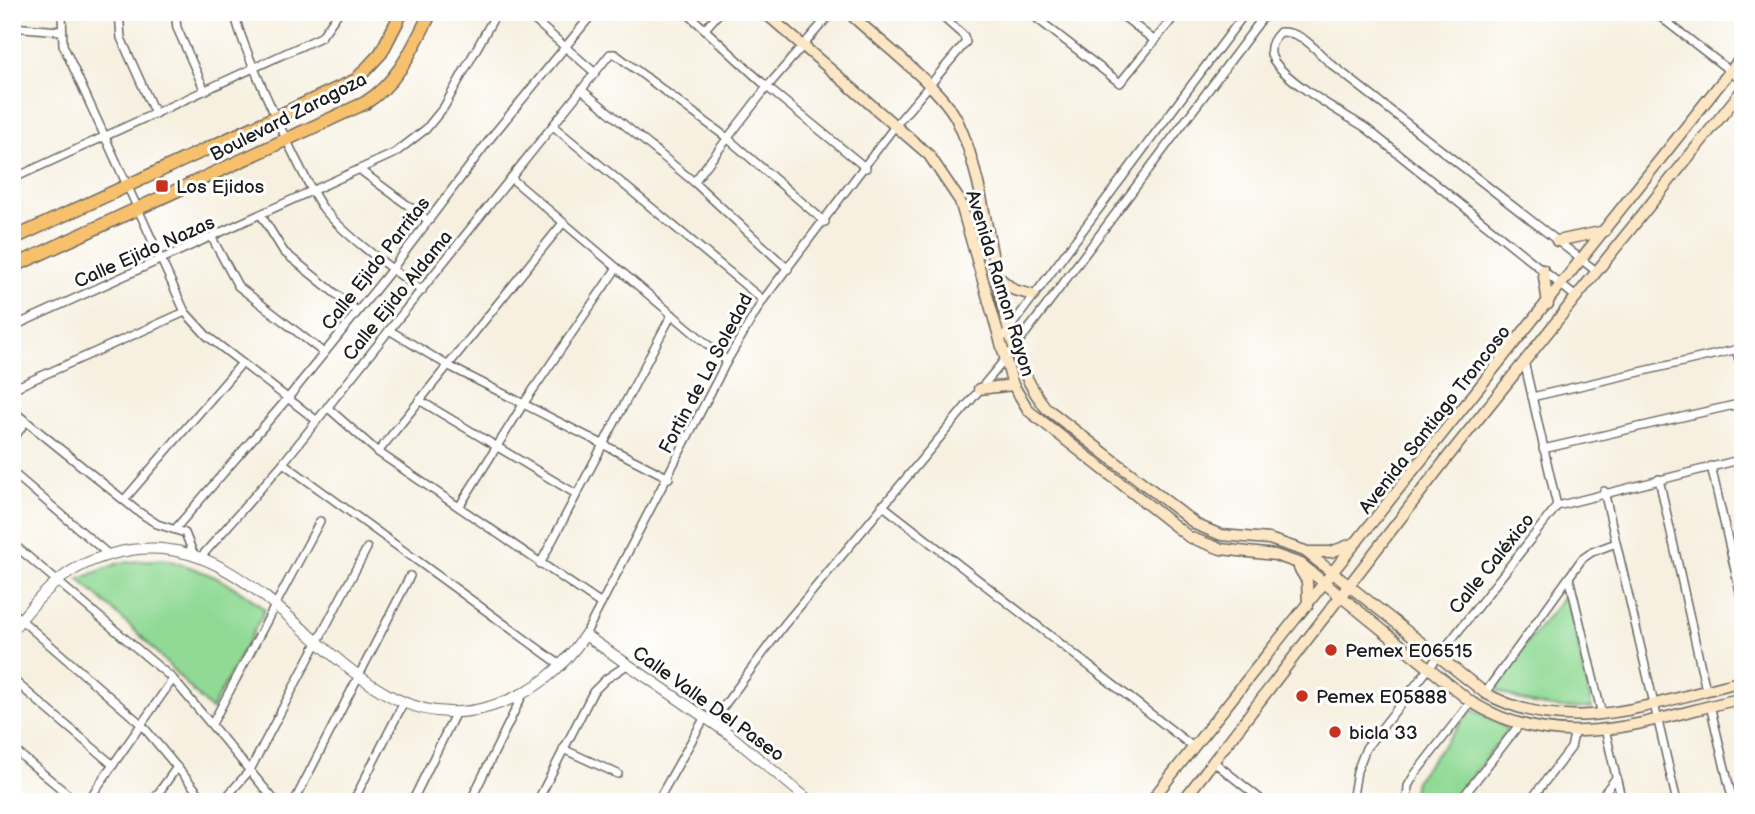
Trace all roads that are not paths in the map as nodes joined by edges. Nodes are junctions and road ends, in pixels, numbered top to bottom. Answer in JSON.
{"nodes":[{"id":1,"x":62,"y":12,"type":"edge"},
{"id":2,"x":119,"y":12,"type":"edge"},
{"id":3,"x":175,"y":12,"type":"edge"},
{"id":4,"x":235,"y":12,"type":"edge"},
{"id":5,"x":339,"y":12,"type":"edge"},
{"id":6,"x":402,"y":12,"type":"edge"},
{"id":7,"x":431,"y":12,"type":"edge"},
{"id":8,"x":497,"y":12,"type":"edge"},
{"id":9,"x":525,"y":12,"type":"edge"},
{"id":10,"x":594,"y":12,"type":"edge"},
{"id":11,"x":686,"y":12,"type":"edge"},
{"id":12,"x":720,"y":12,"type":"edge"},
{"id":13,"x":764,"y":12,"type":"edge"},
{"id":14,"x":832,"y":12,"type":"edge"},
{"id":15,"x":848,"y":12,"type":"edge"},
{"id":16,"x":937,"y":12,"type":"edge"},
{"id":17,"x":1118,"y":12,"type":"edge"},
{"id":18,"x":1178,"y":12,"type":"edge"},
{"id":19,"x":1246,"y":12,"type":"edge"},
{"id":20,"x":1267,"y":12,"type":"edge"},
{"id":21,"x":1654,"y":12,"type":"edge"},
{"id":22,"x":1035,"y":14,"type":"edge"},
{"id":23,"x":12,"y":27,"type":"edge"},
{"id":24,"x":705,"y":29,"type":"junction"},
{"id":25,"x":60,"y":31,"type":"junction"},
{"id":26,"x":1155,"y":41,"type":"junction"},
{"id":27,"x":802,"y":47,"type":"junction"},
{"id":28,"x":566,"y":48,"type":"junction"},
{"id":29,"x":1743,"y":55,"type":"edge"},
{"id":30,"x":255,"y":68,"type":"junction"},
{"id":31,"x":1730,"y":71,"type":"junction"},
{"id":32,"x":594,"y":72,"type":"junction"},
{"id":33,"x":1743,"y":81,"type":"edge"},
{"id":34,"x":929,"y":86,"type":"junction"},
{"id":35,"x":767,"y":87,"type":"junction"},
{"id":36,"x":1743,"y":89,"type":"edge"},
{"id":37,"x":582,"y":90,"type":"junction"},
{"id":38,"x":205,"y":91,"type":"junction"},
{"id":39,"x":155,"y":114,"type":"junction"},
{"id":40,"x":278,"y":118,"type":"junction"},
{"id":41,"x":895,"y":125,"type":"junction"},
{"id":42,"x":554,"y":127,"type":"junction"},
{"id":43,"x":105,"y":138,"type":"junction"},
{"id":44,"x":726,"y":138,"type":"junction"},
{"id":45,"x":288,"y":140,"type":"junction"},
{"id":46,"x":866,"y":169,"type":"junction"},
{"id":47,"x":360,"y":170,"type":"junction"},
{"id":48,"x":12,"y":179,"type":"edge"},
{"id":49,"x":512,"y":179,"type":"junction"},
{"id":50,"x":694,"y":182,"type":"junction"},
{"id":51,"x":127,"y":187,"type":"junction"},
{"id":52,"x":313,"y":191,"type":"junction"},
{"id":53,"x":138,"y":209,"type":"junction"},
{"id":54,"x":261,"y":215,"type":"junction"},
{"id":55,"x":429,"y":221,"type":"junction"},
{"id":56,"x":825,"y":222,"type":"junction"},
{"id":57,"x":563,"y":223,"type":"junction"},
{"id":58,"x":1605,"y":231,"type":"junction"},
{"id":59,"x":212,"y":238,"type":"junction"},
{"id":60,"x":12,"y":239,"type":"edge"},
{"id":61,"x":1557,"y":241,"type":"junction"},
{"id":62,"x":1582,"y":260,"type":"junction"},
{"id":63,"x":161,"y":261,"type":"junction"},
{"id":64,"x":12,"y":267,"type":"edge"},
{"id":65,"x":392,"y":269,"type":"junction"},
{"id":66,"x":616,"y":269,"type":"junction"},
{"id":67,"x":788,"y":269,"type":"junction"},
{"id":68,"x":1543,"y":270,"type":"junction"},
{"id":69,"x":1596,"y":271,"type":"junction"},
{"id":70,"x":997,"y":276,"type":"junction"},
{"id":71,"x":1562,"y":286,"type":"junction"},
{"id":72,"x":422,"y":291,"type":"junction"},
{"id":73,"x":1033,"y":295,"type":"junction"},
{"id":74,"x":1576,"y":297,"type":"junction"},
{"id":75,"x":763,"y":299,"type":"junction"},
{"id":76,"x":1548,"y":304,"type":"junction"},
{"id":77,"x":357,"y":311,"type":"junction"},
{"id":78,"x":185,"y":312,"type":"junction"},
{"id":79,"x":672,"y":314,"type":"junction"},
{"id":80,"x":12,"y":327,"type":"edge"},
{"id":81,"x":1009,"y":327,"type":"junction"},
{"id":82,"x":389,"y":330,"type":"junction"},
{"id":83,"x":1000,"y":341,"type":"junction"},
{"id":84,"x":1016,"y":346,"type":"junction"},
{"id":85,"x":1739,"y":349,"type":"edge"},
{"id":86,"x":324,"y":353,"type":"junction"},
{"id":87,"x":1006,"y":358,"type":"junction"},
{"id":88,"x":727,"y":360,"type":"junction"},
{"id":89,"x":1524,"y":362,"type":"junction"},
{"id":90,"x":242,"y":363,"type":"junction"},
{"id":91,"x":447,"y":365,"type":"junction"},
{"id":92,"x":1743,"y":374,"type":"edge"},
{"id":93,"x":1013,"y":385,"type":"junction"},
{"id":94,"x":12,"y":389,"type":"edge"},
{"id":95,"x":979,"y":389,"type":"junction"},
{"id":96,"x":1532,"y":397,"type":"junction"},
{"id":97,"x":288,"y":398,"type":"junction"},
{"id":98,"x":419,"y":400,"type":"junction"},
{"id":99,"x":524,"y":403,"type":"junction"},
{"id":100,"x":1743,"y":403,"type":"edge"},
{"id":101,"x":327,"y":407,"type":"junction"},
{"id":102,"x":12,"y":410,"type":"edge"},
{"id":103,"x":316,"y":420,"type":"junction"},
{"id":104,"x":26,"y":421,"type":"junction"},
{"id":105,"x":12,"y":441,"type":"edge"},
{"id":106,"x":604,"y":445,"type":"junction"},
{"id":107,"x":499,"y":446,"type":"junction"},
{"id":108,"x":1543,"y":449,"type":"junction"},
{"id":109,"x":378,"y":452,"type":"junction"},
{"id":110,"x":1743,"y":459,"type":"edge"},
{"id":111,"x":283,"y":463,"type":"junction"},
{"id":112,"x":1711,"y":466,"type":"junction"},
{"id":113,"x":12,"y":472,"type":"edge"},
{"id":114,"x":669,"y":478,"type":"junction"},
{"id":115,"x":1659,"y":479,"type":"junction"},
{"id":116,"x":1604,"y":491,"type":"junction"},
{"id":117,"x":576,"y":494,"type":"junction"},
{"id":118,"x":124,"y":499,"type":"junction"},
{"id":119,"x":882,"y":505,"type":"junction"},
{"id":120,"x":1557,"y":506,"type":"junction"},
{"id":121,"x":459,"y":507,"type":"junction"},
{"id":122,"x":320,"y":521,"type":"dead end"},
{"id":123,"x":176,"y":528,"type":"junction"},
{"id":124,"x":1360,"y":540,"type":"junction"},
{"id":125,"x":12,"y":543,"type":"edge"},
{"id":126,"x":1616,"y":543,"type":"junction"},
{"id":127,"x":367,"y":548,"type":"dead end"},
{"id":128,"x":1305,"y":551,"type":"junction"},
{"id":129,"x":108,"y":554,"type":"junction"},
{"id":130,"x":198,"y":556,"type":"junction"},
{"id":131,"x":1296,"y":562,"type":"junction"},
{"id":132,"x":540,"y":564,"type":"junction"},
{"id":133,"x":1334,"y":572,"type":"junction"},
{"id":134,"x":410,"y":576,"type":"dead end"},
{"id":135,"x":1569,"y":577,"type":"junction"},
{"id":136,"x":56,"y":580,"type":"junction"},
{"id":137,"x":1349,"y":583,"type":"junction"},
{"id":138,"x":1325,"y":585,"type":"junction"},
{"id":139,"x":1339,"y":596,"type":"junction"},
{"id":140,"x":601,"y":604,"type":"junction"},
{"id":141,"x":1308,"y":605,"type":"junction"},
{"id":142,"x":1743,"y":605,"type":"edge"},
{"id":143,"x":277,"y":606,"type":"junction"},
{"id":144,"x":12,"y":612,"type":"edge"},
{"id":145,"x":21,"y":620,"type":"junction"},
{"id":146,"x":12,"y":631,"type":"edge"},
{"id":147,"x":584,"y":635,"type":"junction"},
{"id":148,"x":318,"y":640,"type":"junction"},
{"id":149,"x":1438,"y":655,"type":"junction"},
{"id":150,"x":627,"y":665,"type":"junction"},
{"id":151,"x":562,"y":667,"type":"junction"},
{"id":152,"x":1427,"y":669,"type":"junction"},
{"id":153,"x":358,"y":676,"type":"junction"},
{"id":154,"x":12,"y":679,"type":"edge"},
{"id":155,"x":173,"y":679,"type":"junction"},
{"id":156,"x":1743,"y":681,"type":"edge"},
{"id":157,"x":1706,"y":690,"type":"junction"},
{"id":158,"x":1485,"y":692,"type":"junction"},
{"id":159,"x":522,"y":696,"type":"junction"},
{"id":160,"x":1743,"y":698,"type":"edge"},
{"id":161,"x":404,"y":702,"type":"junction"},
{"id":162,"x":1471,"y":702,"type":"junction"},
{"id":163,"x":1655,"y":702,"type":"junction"},
{"id":164,"x":1710,"y":705,"type":"junction"},
{"id":165,"x":456,"y":712,"type":"junction"},
{"id":166,"x":1602,"y":715,"type":"junction"},
{"id":167,"x":1658,"y":717,"type":"junction"},
{"id":168,"x":708,"y":719,"type":"junction"},
{"id":169,"x":141,"y":724,"type":"junction"},
{"id":170,"x":212,"y":724,"type":"junction"},
{"id":171,"x":1519,"y":725,"type":"junction"},
{"id":172,"x":1605,"y":729,"type":"junction"},
{"id":173,"x":1574,"y":734,"type":"junction"},
{"id":174,"x":1192,"y":746,"type":"junction"},
{"id":175,"x":12,"y":748,"type":"edge"},
{"id":176,"x":563,"y":750,"type":"junction"},
{"id":177,"x":1214,"y":762,"type":"junction"},
{"id":178,"x":113,"y":765,"type":"junction"},
{"id":179,"x":177,"y":767,"type":"junction"},
{"id":180,"x":250,"y":770,"type":"junction"},
{"id":181,"x":618,"y":774,"type":"dead end"},
{"id":182,"x":1616,"y":778,"type":"junction"},
{"id":183,"x":1260,"y":801,"type":"edge"},
{"id":184,"x":1733,"y":801,"type":"edge"},
{"id":185,"x":77,"y":802,"type":"edge"},
{"id":186,"x":87,"y":802,"type":"edge"},
{"id":187,"x":152,"y":802,"type":"edge"},
{"id":188,"x":206,"y":802,"type":"edge"},
{"id":189,"x":222,"y":802,"type":"edge"},
{"id":190,"x":276,"y":802,"type":"edge"},
{"id":191,"x":294,"y":802,"type":"edge"},
{"id":192,"x":354,"y":802,"type":"edge"},
{"id":193,"x":412,"y":802,"type":"edge"},
{"id":194,"x":470,"y":802,"type":"edge"},
{"id":195,"x":537,"y":802,"type":"edge"},
{"id":196,"x":657,"y":802,"type":"edge"},
{"id":197,"x":811,"y":802,"type":"edge"},
{"id":198,"x":1150,"y":802,"type":"edge"},
{"id":199,"x":1182,"y":802,"type":"edge"},
{"id":200,"x":1352,"y":802,"type":"edge"},
{"id":201,"x":1407,"y":802,"type":"edge"},
{"id":202,"x":1460,"y":802,"type":"edge"},
{"id":203,"x":1529,"y":802,"type":"edge"},
{"id":204,"x":1597,"y":802,"type":"edge"},
{"id":205,"x":1622,"y":802,"type":"edge"},
{"id":206,"x":1677,"y":802,"type":"edge"}],
"edges":[{"from":1,"to":25,"type":"street"},
{"from":2,"to":39,"type":"street"},
{"from":3,"to":38,"type":"street"},
{"from":4,"to":30,"type":"street"},
{"from":5,"to":30,"type":"street"},
{"from":6,"to":40,"type":"main road","name":"Boulevard Zaragoza"},
{"from":7,"to":45,"type":"main road","name":"Boulevard Zaragoza"},
{"from":8,"to":47,"type":"street","name":"Calle Ejido Nazas"},
{"from":9,"to":28,"type":"street"},
{"from":10,"to":28,"type":"street","name":"Calle Ejido Parritas"},
{"from":11,"to":24,"type":"street"},
{"from":12,"to":24,"type":"street"},
{"from":13,"to":27,"type":"main road","name":"Avenida Ramon Rayon"},
{"from":14,"to":27,"type":"street"},
{"from":15,"to":34,"type":"main road","name":"Avenida Ramon Rayon"},
{"from":16,"to":34,"type":"street","name":"Fortin de La Soledad"},
{"from":17,"to":26,"type":"street"},
{"from":18,"to":26,"type":"street"},
{"from":19,"to":73,"type":"street"},
{"from":20,"to":84,"type":"street"},
{"from":21,"to":31,"type":"street"},
{"from":22,"to":26,"type":"street"},
{"from":23,"to":25,"type":"street"},
{"from":24,"to":35,"type":"street"},
{"from":25,"to":43,"type":"street"},
{"from":27,"to":35,"type":"street"},
{"from":27,"to":41,"type":"main road","name":"Avenida Ramon Rayon"},
{"from":28,"to":32,"type":"street"},
{"from":28,"to":55,"type":"street","name":"Calle Ejido Parritas"},
{"from":29,"to":31,"type":"main road","name":"Avenida Santiago Troncoso"},
{"from":30,"to":38,"type":"street"},
{"from":30,"to":40,"type":"street"},
{"from":31,"to":33,"type":"street"},
{"from":31,"to":58,"type":"main road","name":"Avenida Santiago Troncoso"},
{"from":32,"to":37,"type":"street","name":"Calle Ejido Aldama"},
{"from":32,"to":44,"type":"street","name":"Calle Ejido Aldama"},
{"from":34,"to":41,"type":"street","name":"Fortin de La Soledad"},
{"from":34,"to":70,"type":"main road","name":"Avenida Ramon Rayon"},
{"from":35,"to":44,"type":"street"},
{"from":35,"to":46,"type":"street"},
{"from":36,"to":69,"type":"main road","name":"Avenida Santiago Troncoso"},
{"from":37,"to":42,"type":"street","name":"Calle Ejido Aldama"},
{"from":37,"to":50,"type":"street"},
{"from":38,"to":39,"type":"street"},
{"from":39,"to":43,"type":"street"},
{"from":40,"to":45,"type":"street"},
{"from":40,"to":51,"type":"main road","name":"Boulevard Zaragoza"},
{"from":41,"to":46,"type":"street","name":"Fortin de La Soledad"},
{"from":41,"to":83,"type":"main road","name":"Avenida Ramon Rayon"},
{"from":42,"to":49,"type":"street","name":"Calle Ejido Aldama"},
{"from":42,"to":75,"type":"street"},
{"from":43,"to":48,"type":"street"},
{"from":43,"to":51,"type":"street"},
{"from":44,"to":50,"type":"street"},
{"from":44,"to":56,"type":"street"},
{"from":45,"to":52,"type":"street"},
{"from":45,"to":53,"type":"main road","name":"Boulevard Zaragoza"},
{"from":46,"to":56,"type":"street","name":"Fortin de La Soledad"},
{"from":47,"to":52,"type":"street","name":"Calle Ejido Nazas"},
{"from":47,"to":55,"type":"street"},
{"from":49,"to":57,"type":"street"},
{"from":49,"to":72,"type":"street","name":"Calle Ejido Aldama"},
{"from":50,"to":67,"type":"street"},
{"from":51,"to":53,"type":"street"},
{"from":51,"to":60,"type":"main road","name":"Boulevard Zaragoza"},
{"from":52,"to":54,"type":"street","name":"Calle Ejido Nazas"},
{"from":52,"to":65,"type":"street"},
{"from":53,"to":63,"type":"street"},
{"from":53,"to":64,"type":"main road","name":"Boulevard Zaragoza"},
{"from":54,"to":59,"type":"street","name":"Calle Ejido Nazas"},
{"from":54,"to":77,"type":"street"},
{"from":55,"to":65,"type":"street","name":"Calle Ejido Parritas"},
{"from":56,"to":67,"type":"street","name":"Fortin de La Soledad"},
{"from":57,"to":66,"type":"street"},
{"from":57,"to":91,"type":"street"},
{"from":58,"to":61,"type":"main road"},
{"from":58,"to":62,"type":"main road","name":"Avenida Santiago Troncoso"},
{"from":59,"to":63,"type":"street","name":"Calle Ejido Nazas"},
{"from":59,"to":86,"type":"street"},
{"from":61,"to":62,"type":"street"},
{"from":61,"to":68,"type":"street"},
{"from":62,"to":69,"type":"street"},
{"from":62,"to":71,"type":"main road","name":"Avenida Santiago Troncoso"},
{"from":63,"to":78,"type":"street"},
{"from":63,"to":80,"type":"street","name":"Calle Ejido Nazas"},
{"from":65,"to":72,"type":"street"},
{"from":65,"to":77,"type":"street","name":"Calle Ejido Parritas"},
{"from":66,"to":79,"type":"street"},
{"from":66,"to":99,"type":"street"},
{"from":67,"to":75,"type":"street","name":"Fortin de La Soledad"},
{"from":68,"to":71,"type":"street"},
{"from":68,"to":76,"type":"main road"},
{"from":69,"to":74,"type":"main road","name":"Avenida Santiago Troncoso"},
{"from":70,"to":73,"type":"main road"},
{"from":70,"to":81,"type":"main road","name":"Avenida Ramon Rayon"},
{"from":71,"to":74,"type":"street"},
{"from":71,"to":76,"type":"main road","name":"Avenida Santiago Troncoso"},
{"from":72,"to":82,"type":"street","name":"Calle Ejido Aldama"},
{"from":73,"to":81,"type":"street"},
{"from":74,"to":89,"type":"main road","name":"Avenida Santiago Troncoso"},
{"from":75,"to":88,"type":"street","name":"Fortin de La Soledad"},
{"from":76,"to":124,"type":"main road","name":"Avenida Santiago Troncoso"},
{"from":77,"to":86,"type":"street","name":"Calle Ejido Parritas"},
{"from":78,"to":90,"type":"street"},
{"from":78,"to":94,"type":"street"},
{"from":79,"to":88,"type":"street"},
{"from":79,"to":106,"type":"street"},
{"from":81,"to":83,"type":"street"},
{"from":81,"to":84,"type":"main road","name":"Avenida Ramon Rayon"},
{"from":82,"to":91,"type":"street"},
{"from":82,"to":101,"type":"street","name":"Calle Ejido Aldama"},
{"from":83,"to":87,"type":"main road","name":"Avenida Ramon Rayon"},
{"from":84,"to":87,"type":"street"},
{"from":84,"to":128,"type":"main road","name":"Avenida Ramon Rayon"},
{"from":85,"to":92,"type":"street"},
{"from":85,"to":96,"type":"street"},
{"from":86,"to":97,"type":"street","name":"Calle Ejido Parritas"},
{"from":87,"to":93,"type":"main road","name":"Avenida Ramon Rayon"},
{"from":87,"to":95,"type":"street"},
{"from":88,"to":114,"type":"street","name":"Fortin de La Soledad"},
{"from":89,"to":96,"type":"street"},
{"from":89,"to":137,"type":"main road","name":"Avenida Santiago Troncoso"},
{"from":90,"to":97,"type":"street"},
{"from":90,"to":118,"type":"street"},
{"from":91,"to":98,"type":"street"},
{"from":91,"to":99,"type":"street"},
{"from":93,"to":95,"type":"main road"},
{"from":93,"to":131,"type":"main road","name":"Avenida Ramon Rayon"},
{"from":95,"to":119,"type":"street"},
{"from":96,"to":108,"type":"street"},
{"from":97,"to":103,"type":"street"},
{"from":97,"to":123,"type":"street","name":"Calle Ejido Parritas"},
{"from":98,"to":107,"type":"street"},
{"from":98,"to":109,"type":"street"},
{"from":99,"to":106,"type":"street"},
{"from":99,"to":107,"type":"street"},
{"from":100,"to":108,"type":"street"},
{"from":101,"to":103,"type":"street","name":"Calle Ejido Aldama"},
{"from":101,"to":109,"type":"street"},
{"from":102,"to":104,"type":"street"},
{"from":103,"to":111,"type":"street","name":"Calle Ejido Aldama"},
{"from":104,"to":105,"type":"street"},
{"from":104,"to":118,"type":"street"},
{"from":106,"to":114,"type":"street"},
{"from":106,"to":117,"type":"street"},
{"from":107,"to":117,"type":"street"},
{"from":107,"to":121,"type":"street"},
{"from":108,"to":120,"type":"street"},
{"from":109,"to":121,"type":"street"},
{"from":110,"to":112,"type":"street","name":"Calle Caléxico"},
{"from":111,"to":130,"type":"street","name":"Calle Ejido Aldama"},
{"from":111,"to":151,"type":"street"},
{"from":112,"to":115,"type":"street","name":"Calle Caléxico"},
{"from":112,"to":142,"type":"street"},
{"from":113,"to":129,"type":"street"},
{"from":114,"to":140,"type":"street","name":"Fortin de La Soledad"},
{"from":115,"to":116,"type":"street","name":"Calle Caléxico"},
{"from":115,"to":157,"type":"street"},
{"from":116,"to":120,"type":"street","name":"Calle Caléxico"},
{"from":116,"to":126,"type":"street"},
{"from":117,"to":132,"type":"street"},
{"from":118,"to":123,"type":"street"},
{"from":119,"to":168,"type":"street"},
{"from":119,"to":174,"type":"street"},
{"from":120,"to":149,"type":"street","name":"Calle Caléxico"},
{"from":121,"to":132,"type":"street"},
{"from":122,"to":143,"type":"street"},
{"from":123,"to":130,"type":"street"},
{"from":124,"to":128,"type":"main road"},
{"from":124,"to":133,"type":"main road","name":"Avenida Santiago Troncoso"},
{"from":125,"to":136,"type":"street"},
{"from":126,"to":135,"type":"street"},
{"from":126,"to":163,"type":"street"},
{"from":127,"to":148,"type":"street"},
{"from":128,"to":133,"type":"main road","name":"Avenida Ramon Rayon"},
{"from":129,"to":130,"type":"street","name":"Fortin de La Soledad"},
{"from":129,"to":136,"type":"street","name":"Fortin de La Soledad"},
{"from":130,"to":143,"type":"street","name":"Fortin de La Soledad"},
{"from":131,"to":138,"type":"main road","name":"Avenida Ramon Rayon"},
{"from":131,"to":141,"type":"main road"},
{"from":132,"to":140,"type":"street"},
{"from":133,"to":137,"type":"main road","name":"Avenida Ramon Rayon"},
{"from":133,"to":138,"type":"main road","name":"Avenida Santiago Troncoso"},
{"from":134,"to":153,"type":"street"},
{"from":135,"to":158,"type":"street"},
{"from":135,"to":166,"type":"street"},
{"from":136,"to":145,"type":"street"},
{"from":136,"to":155,"type":"street"},
{"from":137,"to":139,"type":"main road","name":"Avenida Santiago Troncoso"},
{"from":137,"to":149,"type":"main road","name":"Avenida Ramon Rayon"},
{"from":138,"to":139,"type":"main road","name":"Avenida Ramon Rayon"},
{"from":138,"to":141,"type":"main road","name":"Avenida Santiago Troncoso"},
{"from":139,"to":152,"type":"main road","name":"Avenida Ramon Rayon"},
{"from":139,"to":177,"type":"main road","name":"Avenida Santiago Troncoso"},
{"from":140,"to":147,"type":"street","name":"Fortin de La Soledad"},
{"from":141,"to":174,"type":"main road","name":"Avenida Santiago Troncoso"},
{"from":143,"to":148,"type":"street","name":"Fortin de La Soledad"},
{"from":143,"to":170,"type":"street"},
{"from":144,"to":145,"type":"street"},
{"from":145,"to":146,"type":"street"},
{"from":145,"to":169,"type":"street"},
{"from":147,"to":150,"type":"street","name":"Calle Valle Del Paseo"},
{"from":147,"to":151,"type":"street","name":"Fortin de La Soledad"},
{"from":148,"to":153,"type":"street","name":"Fortin de La Soledad"},
{"from":148,"to":180,"type":"street"},
{"from":149,"to":152,"type":"street","name":"Calle Caléxico"},
{"from":149,"to":158,"type":"main road","name":"Avenida Ramon Rayon"},
{"from":150,"to":168,"type":"street","name":"Calle Valle Del Paseo"},
{"from":150,"to":176,"type":"street"},
{"from":151,"to":159,"type":"street","name":"Fortin de La Soledad"},
{"from":152,"to":162,"type":"main road","name":"Avenida Ramon Rayon"},
{"from":152,"to":200,"type":"street","name":"Calle Caléxico"},
{"from":153,"to":161,"type":"street","name":"Fortin de La Soledad"},
{"from":153,"to":191,"type":"street"},
{"from":154,"to":178,"type":"street"},
{"from":155,"to":169,"type":"street"},
{"from":155,"to":170,"type":"street"},
{"from":156,"to":157,"type":"main road","name":"Avenida Ramon Rayon"},
{"from":157,"to":163,"type":"main road","name":"Avenida Ramon Rayon"},
{"from":158,"to":166,"type":"main road","name":"Avenida Ramon Rayon"},
{"from":159,"to":165,"type":"street","name":"Fortin de La Soledad"},
{"from":159,"to":194,"type":"street"},
{"from":160,"to":164,"type":"main road","name":"Avenida Ramon Rayon"},
{"from":161,"to":165,"type":"street","name":"Fortin de La Soledad"},
{"from":161,"to":192,"type":"street"},
{"from":162,"to":171,"type":"main road","name":"Avenida Ramon Rayon"},
{"from":162,"to":201,"type":"street"},
{"from":163,"to":166,"type":"main road","name":"Avenida Ramon Rayon"},
{"from":163,"to":167,"type":"street"},
{"from":164,"to":167,"type":"main road","name":"Avenida Ramon Rayon"},
{"from":164,"to":184,"type":"street"},
{"from":165,"to":193,"type":"street"},
{"from":167,"to":172,"type":"main road","name":"Avenida Ramon Rayon"},
{"from":167,"to":206,"type":"street"},
{"from":168,"to":196,"type":"street"},
{"from":168,"to":197,"type":"street","name":"Calle Valle Del Paseo"},
{"from":169,"to":178,"type":"street"},
{"from":169,"to":179,"type":"street"},
{"from":170,"to":180,"type":"street"},
{"from":171,"to":173,"type":"main road","name":"Avenida Ramon Rayon"},
{"from":171,"to":202,"type":"street"},
{"from":172,"to":173,"type":"main road","name":"Avenida Ramon Rayon"},
{"from":172,"to":182,"type":"street"},
{"from":173,"to":203,"type":"street"},
{"from":174,"to":198,"type":"main road","name":"Avenida Santiago Troncoso"},
{"from":175,"to":185,"type":"street"},
{"from":176,"to":181,"type":"street"},
{"from":176,"to":195,"type":"street"},
{"from":177,"to":183,"type":"street"},
{"from":177,"to":199,"type":"main road","name":"Avenida Santiago Troncoso"},
{"from":178,"to":186,"type":"street"},
{"from":179,"to":187,"type":"street"},
{"from":179,"to":188,"type":"street"},
{"from":180,"to":189,"type":"street"},
{"from":180,"to":190,"type":"street"},
{"from":182,"to":204,"type":"street"},
{"from":182,"to":205,"type":"street"}]}
